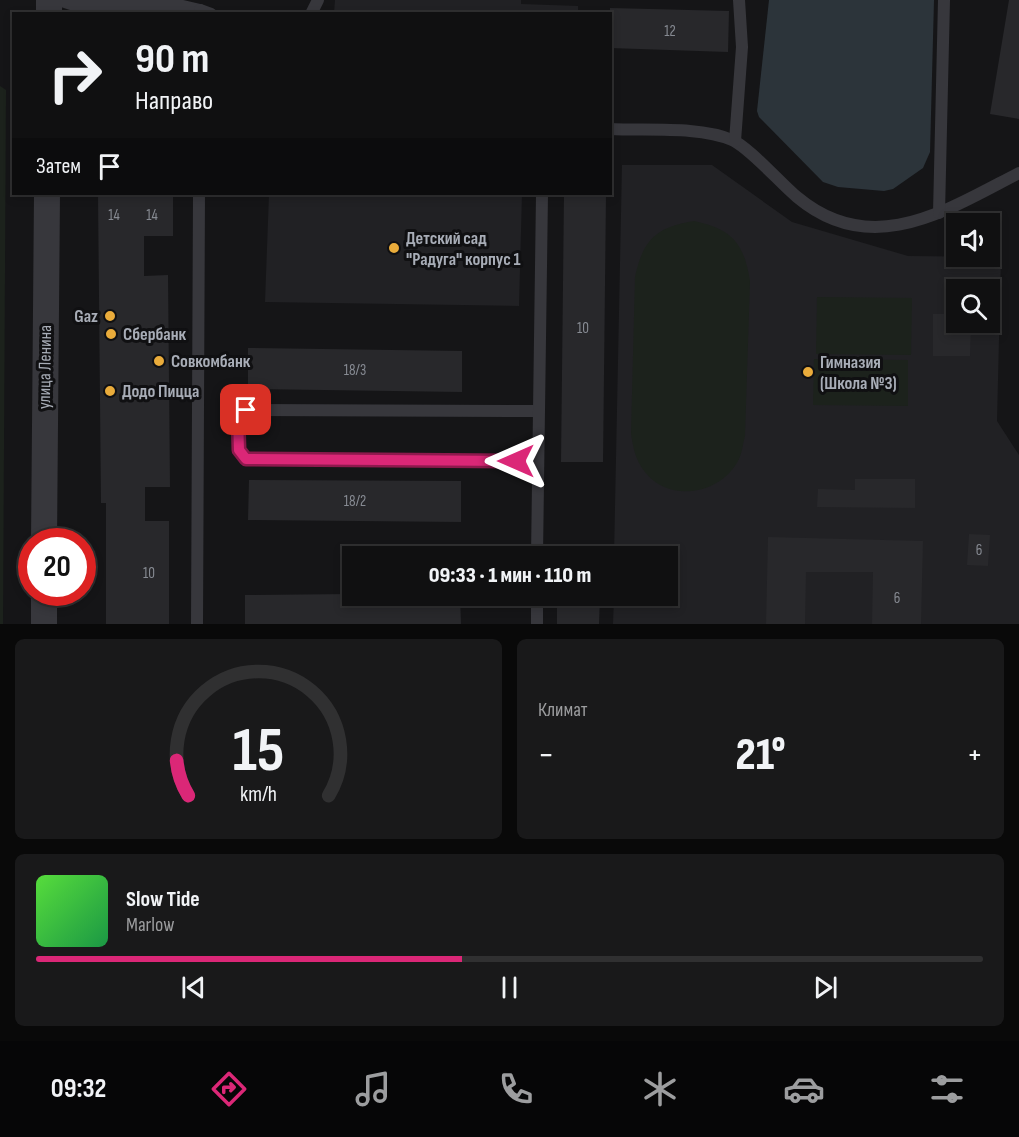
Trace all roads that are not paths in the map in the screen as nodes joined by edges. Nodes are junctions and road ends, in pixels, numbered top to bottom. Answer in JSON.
{"nodes":[{"id":1,"x":59,"y":0,"type":"edge"},
{"id":2,"x":739,"y":0,"type":"edge"},
{"id":3,"x":944,"y":0,"type":"edge"},
{"id":4,"x":203,"y":12,"type":"edge"},
{"id":5,"x":612,"y":129,"type":"edge"},
{"id":6,"x":735,"y":141,"type":"junction"},
{"id":7,"x":1019,"y":173,"type":"edge"},
{"id":8,"x":47,"y":195,"type":"edge"},
{"id":9,"x":199,"y":195,"type":"edge"},
{"id":10,"x":542,"y":195,"type":"edge"},
{"id":11,"x":939,"y":213,"type":"junction"},
{"id":12,"x":539,"y":411,"type":"junction"},
{"id":13,"x":538,"y":461,"type":"junction"},
{"id":14,"x":44,"y":528,"type":"edge"},
{"id":15,"x":537,"y":546,"type":"edge"},
{"id":16,"x":44,"y":606,"type":"edge"},
{"id":17,"x":537,"y":606,"type":"edge"},
{"id":18,"x":44,"y":624,"type":"edge"},
{"id":19,"x":197,"y":624,"type":"edge"},
{"id":20,"x":537,"y":624,"type":"edge"}],
"edges":[{"from":1,"to":4,"type":"lane"},
{"from":2,"to":6,"type":"lane"},
{"from":3,"to":11,"type":"lane"},
{"from":5,"to":6,"type":"lane"},
{"from":6,"to":11,"type":"lane"},
{"from":7,"to":11,"type":"lane"},
{"from":8,"to":14,"type":"street","name":"улица Ленина"},
{"from":9,"to":19,"type":"lane"},
{"from":10,"to":12,"type":"lane"},
{"from":12,"to":13,"type":"lane"},
{"from":12,"to":13,"type":"lane"},
{"from":13,"to":15,"type":"lane"},
{"from":16,"to":18,"type":"street"},
{"from":17,"to":20,"type":"lane"}]}
